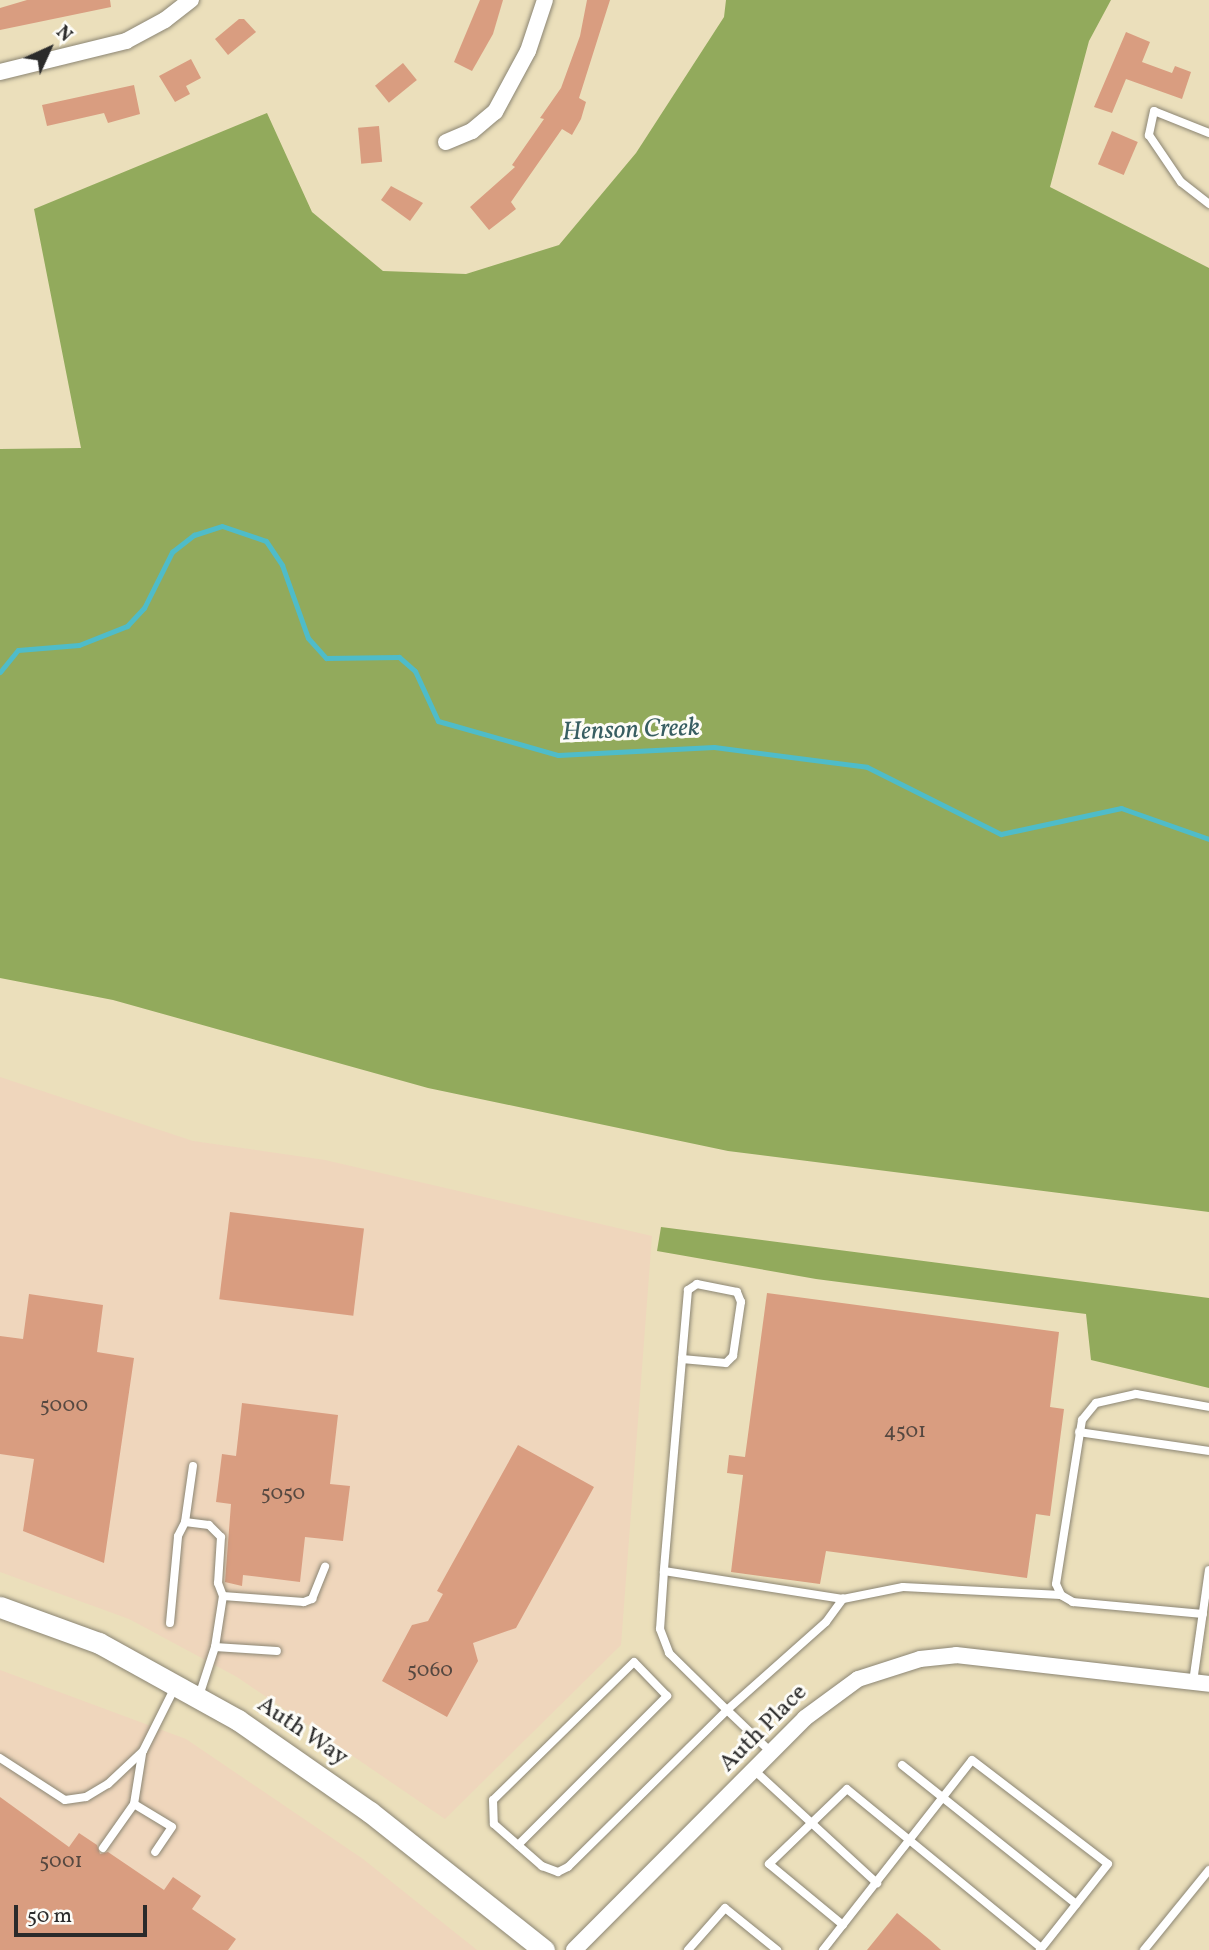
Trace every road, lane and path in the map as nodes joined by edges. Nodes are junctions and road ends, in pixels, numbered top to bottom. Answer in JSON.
{"nodes":[{"id":1,"x":191,"y":0,"type":"edge"},
{"id":2,"x":545,"y":0,"type":"edge"},
{"id":3,"x":0,"y":72,"type":"edge"},
{"id":4,"x":1209,"y":133,"type":"edge"},
{"id":5,"x":446,"y":142,"type":"dead end"},
{"id":6,"x":1209,"y":204,"type":"edge"},
{"id":7,"x":682,"y":1359,"type":"junction"},
{"id":8,"x":1209,"y":1408,"type":"edge"},
{"id":9,"x":1079,"y":1433,"type":"junction"},
{"id":10,"x":1209,"y":1451,"type":"edge"},
{"id":11,"x":192,"y":1466,"type":"dead end"},
{"id":12,"x":185,"y":1522,"type":"junction"},
{"id":13,"x":325,"y":1567,"type":"dead end"},
{"id":14,"x":1209,"y":1570,"type":"edge"},
{"id":15,"x":664,"y":1571,"type":"junction"},
{"id":16,"x":1061,"y":1595,"type":"junction"},
{"id":17,"x":223,"y":1596,"type":"junction"},
{"id":18,"x":843,"y":1599,"type":"junction"},
{"id":19,"x":0,"y":1606,"type":"edge"},
{"id":20,"x":1205,"y":1612,"type":"edge"},
{"id":21,"x":170,"y":1623,"type":"dead end"},
{"id":22,"x":215,"y":1647,"type":"junction"},
{"id":23,"x":276,"y":1651,"type":"dead end"},
{"id":24,"x":1201,"y":1683,"type":"edge"},
{"id":25,"x":177,"y":1685,"type":"junction"},
{"id":26,"x":199,"y":1696,"type":"junction"},
{"id":27,"x":727,"y":1710,"type":"junction"},
{"id":28,"x":143,"y":1751,"type":"junction"},
{"id":29,"x":772,"y":1753,"type":"junction"},
{"id":30,"x":0,"y":1758,"type":"edge"},
{"id":31,"x":902,"y":1765,"type":"dead end"},
{"id":32,"x":755,"y":1770,"type":"junction"},
{"id":33,"x":942,"y":1798,"type":"junction"},
{"id":34,"x":134,"y":1804,"type":"junction"},
{"id":35,"x":811,"y":1822,"type":"junction"},
{"id":36,"x":908,"y":1843,"type":"junction"},
{"id":37,"x":518,"y":1845,"type":"junction"},
{"id":38,"x":103,"y":1848,"type":"dead end"},
{"id":39,"x":155,"y":1852,"type":"dead end"},
{"id":40,"x":1209,"y":1870,"type":"edge"},
{"id":41,"x":877,"y":1883,"type":"junction"},
{"id":42,"x":1076,"y":1904,"type":"junction"},
{"id":43,"x":843,"y":1925,"type":"junction"},
{"id":44,"x":1041,"y":1949,"type":"edge"},
{"id":45,"x":544,"y":1950,"type":"edge"},
{"id":46,"x":574,"y":1950,"type":"edge"},
{"id":47,"x":688,"y":1950,"type":"edge"},
{"id":48,"x":777,"y":1950,"type":"edge"},
{"id":49,"x":823,"y":1950,"type":"edge"},
{"id":50,"x":1144,"y":1950,"type":"edge"}],
"edges":[{"from":1,"to":3,"type":"street"},
{"from":2,"to":5,"type":"street"},
{"from":4,"to":6,"type":"lane"},
{"from":7,"to":7,"type":"lane"},
{"from":7,"to":15,"type":"lane"},
{"from":8,"to":9,"type":"lane"},
{"from":9,"to":10,"type":"lane"},
{"from":9,"to":16,"type":"lane"},
{"from":11,"to":12,"type":"lane"},
{"from":12,"to":17,"type":"lane"},
{"from":12,"to":21,"type":"lane"},
{"from":13,"to":17,"type":"lane"},
{"from":14,"to":20,"type":"lane"},
{"from":15,"to":18,"type":"lane"},
{"from":15,"to":27,"type":"lane"},
{"from":16,"to":18,"type":"lane"},
{"from":16,"to":20,"type":"lane"},
{"from":17,"to":22,"type":"lane"},
{"from":18,"to":27,"type":"lane"},
{"from":19,"to":25,"type":"street","name":"Auth Way"},
{"from":20,"to":24,"type":"lane"},
{"from":22,"to":23,"type":"lane"},
{"from":22,"to":26,"type":"lane"},
{"from":24,"to":29,"type":"street","name":"Auth Place"},
{"from":25,"to":26,"type":"street","name":"Auth Way"},
{"from":25,"to":28,"type":"lane"},
{"from":26,"to":45,"type":"street","name":"Auth Way"},
{"from":27,"to":29,"type":"lane"},
{"from":27,"to":37,"type":"lane"},
{"from":28,"to":30,"type":"lane"},
{"from":28,"to":34,"type":"lane"},
{"from":29,"to":32,"type":"street","name":"Auth Place"},
{"from":31,"to":33,"type":"lane"},
{"from":32,"to":35,"type":"lane"},
{"from":32,"to":46,"type":"street","name":"Auth Place"},
{"from":33,"to":36,"type":"lane"},
{"from":33,"to":42,"type":"lane"},
{"from":33,"to":42,"type":"lane"},
{"from":34,"to":38,"type":"lane"},
{"from":34,"to":39,"type":"lane"},
{"from":35,"to":36,"type":"lane"},
{"from":35,"to":41,"type":"lane"},
{"from":35,"to":43,"type":"lane"},
{"from":36,"to":41,"type":"lane"},
{"from":36,"to":44,"type":"lane"},
{"from":37,"to":37,"type":"lane"},
{"from":40,"to":50,"type":"lane"},
{"from":41,"to":43,"type":"lane"},
{"from":42,"to":44,"type":"lane"},
{"from":43,"to":49,"type":"lane"},
{"from":47,"to":48,"type":"lane"}]}
